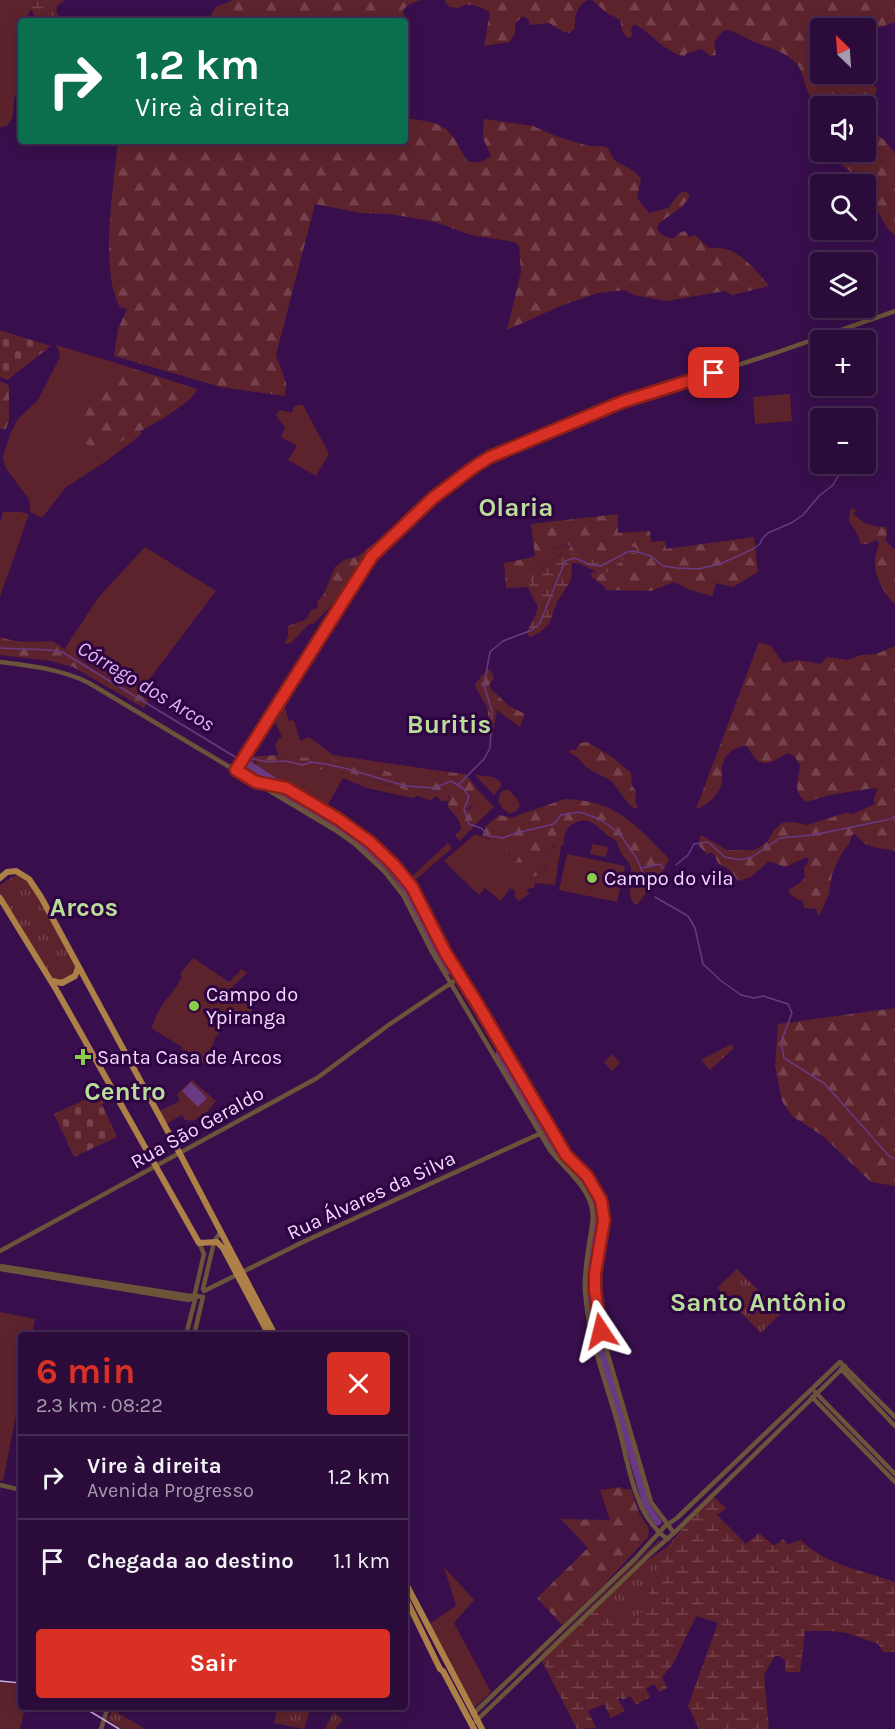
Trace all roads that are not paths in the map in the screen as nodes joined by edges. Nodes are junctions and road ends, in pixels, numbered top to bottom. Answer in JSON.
{"nodes":[{"id":1,"x":895,"y":311,"type":"edge"},
{"id":2,"x":0,"y":662,"type":"edge"},
{"id":3,"x":238,"y":767,"type":"junction"},
{"id":4,"x":256,"y":782,"type":"junction"},
{"id":5,"x":279,"y":786,"type":"junction"},
{"id":6,"x":275,"y":794,"type":"junction"},
{"id":7,"x":0,"y":867,"type":"edge"},
{"id":8,"x":7,"y":872,"type":"junction"},
{"id":9,"x":0,"y":878,"type":"edge"},
{"id":10,"x":0,"y":898,"type":"edge"},
{"id":11,"x":77,"y":965,"type":"junction"},
{"id":12,"x":460,"y":977,"type":"junction"},
{"id":13,"x":86,"y":979,"type":"junction"},
{"id":14,"x":51,"y":981,"type":"junction"},
{"id":15,"x":451,"y":984,"type":"junction"},
{"id":16,"x":57,"y":990,"type":"junction"},
{"id":17,"x":549,"y":1129,"type":"junction"},
{"id":18,"x":541,"y":1133,"type":"junction"},
{"id":19,"x":180,"y":1154,"type":"junction"},
{"id":20,"x":156,"y":1167,"type":"junction"},
{"id":21,"x":222,"y":1232,"type":"junction"},
{"id":22,"x":214,"y":1242,"type":"junction"},
{"id":23,"x":199,"y":1243,"type":"junction"},
{"id":24,"x":0,"y":1251,"type":"edge"},
{"id":25,"x":0,"y":1267,"type":"edge"},
{"id":26,"x":240,"y":1273,"type":"junction"},
{"id":27,"x":199,"y":1293,"type":"junction"},
{"id":28,"x":187,"y":1332,"type":"edge"},
{"id":29,"x":194,"y":1332,"type":"edge"},
{"id":30,"x":267,"y":1332,"type":"edge"},
{"id":31,"x":273,"y":1332,"type":"edge"},
{"id":32,"x":841,"y":1366,"type":"junction"},
{"id":33,"x":812,"y":1393,"type":"junction"},
{"id":34,"x":895,"y":1417,"type":"edge"},
{"id":35,"x":895,"y":1426,"type":"edge"},
{"id":36,"x":893,"y":1474,"type":"edge"},
{"id":37,"x":895,"y":1482,"type":"edge"},
{"id":38,"x":0,"y":1485,"type":"edge"},
{"id":39,"x":18,"y":1489,"type":"edge"},
{"id":40,"x":668,"y":1524,"type":"junction"},
{"id":41,"x":660,"y":1532,"type":"junction"},
{"id":42,"x":674,"y":1533,"type":"junction"},
{"id":43,"x":668,"y":1539,"type":"junction"},
{"id":44,"x":623,"y":1571,"type":"junction"},
{"id":45,"x":627,"y":1575,"type":"junction"},
{"id":46,"x":408,"y":1588,"type":"edge"},
{"id":47,"x":408,"y":1603,"type":"edge"},
{"id":48,"x":107,"y":1710,"type":"edge"},
{"id":49,"x":473,"y":1721,"type":"edge"},
{"id":50,"x":101,"y":1729,"type":"edge"},
{"id":51,"x":482,"y":1729,"type":"edge"}],
"edges":[{"from":1,"to":3,"type":"street"},
{"from":2,"to":3,"type":"street"},
{"from":3,"to":4,"type":"street"},
{"from":4,"to":5,"type":"street"},
{"from":4,"to":6,"type":"street"},
{"from":5,"to":6,"type":"street"},
{"from":5,"to":12,"type":"street"},
{"from":6,"to":15,"type":"street"},
{"from":7,"to":8,"type":"main road"},
{"from":8,"to":9,"type":"main road"},
{"from":8,"to":11,"type":"main road"},
{"from":10,"to":14,"type":"main road"},
{"from":11,"to":13,"type":"main road"},
{"from":11,"to":14,"type":"main road"},
{"from":12,"to":15,"type":"street","name":"Rua São Geraldo"},
{"from":12,"to":17,"type":"street"},
{"from":13,"to":16,"type":"main road"},
{"from":13,"to":19,"type":"main road"},
{"from":14,"to":16,"type":"main road"},
{"from":15,"to":18,"type":"street"},
{"from":15,"to":19,"type":"street","name":"Rua São Geraldo"},
{"from":16,"to":20,"type":"main road"},
{"from":17,"to":18,"type":"street","name":"Rua Álvares da Silva"},
{"from":17,"to":40,"type":"street"},
{"from":18,"to":26,"type":"street","name":"Rua Álvares da Silva"},
{"from":18,"to":41,"type":"street"},
{"from":19,"to":20,"type":"street","name":"Rua São Geraldo"},
{"from":19,"to":21,"type":"main road"},
{"from":20,"to":23,"type":"main road"},
{"from":20,"to":24,"type":"street","name":"Rua São Geraldo"},
{"from":21,"to":22,"type":"street"},
{"from":21,"to":26,"type":"main road"},
{"from":22,"to":23,"type":"main road"},
{"from":22,"to":26,"type":"main road"},
{"from":22,"to":27,"type":"street"},
{"from":23,"to":27,"type":"street"},
{"from":25,"to":27,"type":"street"},
{"from":26,"to":27,"type":"street","name":"Rua Álvares da Silva"},
{"from":26,"to":30,"type":"main road"},
{"from":26,"to":31,"type":"main road"},
{"from":27,"to":28,"type":"street"},
{"from":27,"to":29,"type":"street"},
{"from":32,"to":33,"type":"street"},
{"from":32,"to":34,"type":"street"},
{"from":32,"to":35,"type":"street"},
{"from":33,"to":36,"type":"street"},
{"from":33,"to":40,"type":"street"},
{"from":33,"to":42,"type":"street"},
{"from":36,"to":37,"type":"street"},
{"from":38,"to":39,"type":"street"},
{"from":40,"to":41,"type":"street"},
{"from":40,"to":42,"type":"street"},
{"from":41,"to":43,"type":"street"},
{"from":41,"to":44,"type":"street"},
{"from":42,"to":43,"type":"street"},
{"from":43,"to":45,"type":"street"},
{"from":44,"to":45,"type":"street"},
{"from":44,"to":49,"type":"street"},
{"from":45,"to":49,"type":"street"},
{"from":46,"to":49,"type":"main road"},
{"from":47,"to":49,"type":"main road"},
{"from":48,"to":50,"type":"street"},
{"from":49,"to":51,"type":"main road"}]}
